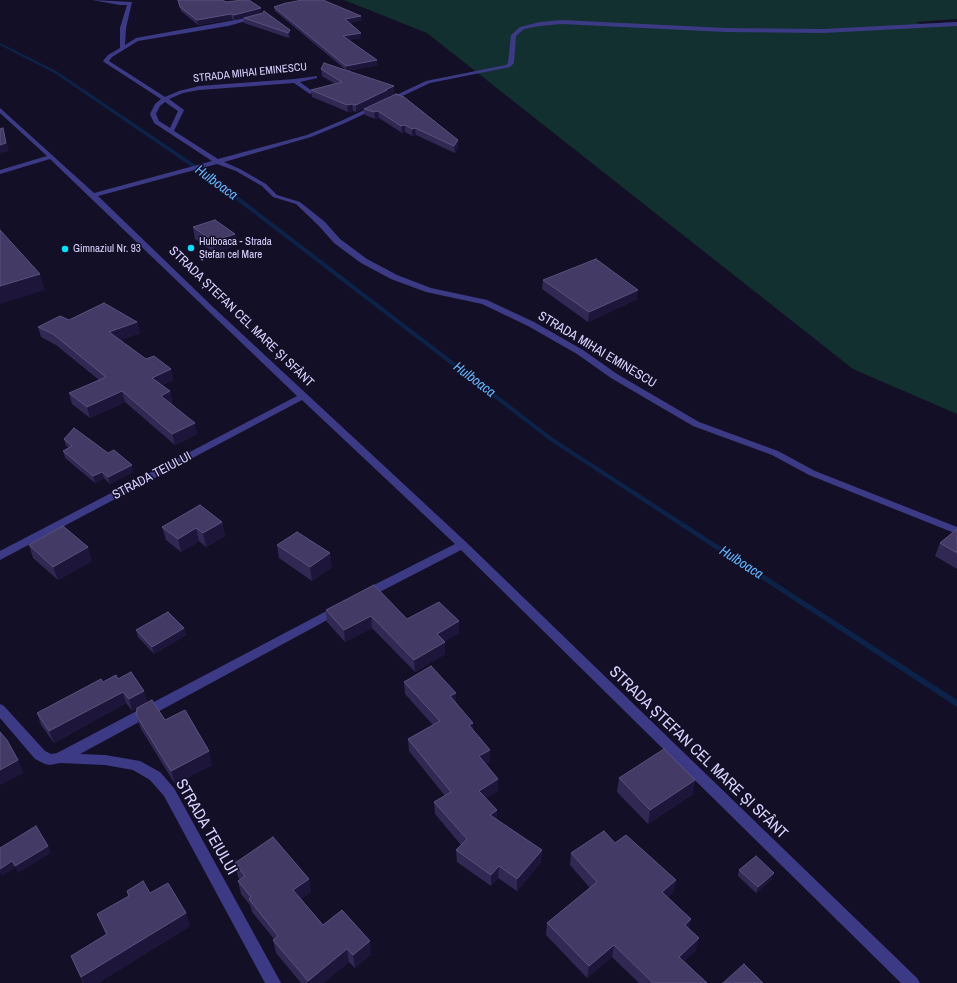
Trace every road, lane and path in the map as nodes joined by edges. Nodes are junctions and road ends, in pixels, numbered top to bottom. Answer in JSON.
{"nodes":[{"id":1,"x":94,"y":0,"type":"edge"},
{"id":2,"x":261,"y":15,"type":"edge"},
{"id":3,"x":957,"y":24,"type":"edge"},
{"id":4,"x":944,"y":25,"type":"junction"},
{"id":5,"x":957,"y":30,"type":"edge"},
{"id":6,"x":122,"y":47,"type":"junction"},
{"id":7,"x":315,"y":77,"type":"dead end"},
{"id":8,"x":295,"y":81,"type":"junction"},
{"id":9,"x":310,"y":92,"type":"dead end"},
{"id":10,"x":166,"y":99,"type":"junction"},
{"id":11,"x":0,"y":110,"type":"edge"},
{"id":12,"x":171,"y":132,"type":"junction"},
{"id":13,"x":52,"y":157,"type":"junction"},
{"id":14,"x":216,"y":161,"type":"junction"},
{"id":15,"x":0,"y":172,"type":"edge"},
{"id":16,"x":93,"y":195,"type":"junction"},
{"id":17,"x":303,"y":396,"type":"junction"},
{"id":18,"x":957,"y":532,"type":"edge"},
{"id":19,"x":462,"y":545,"type":"junction"},
{"id":20,"x":0,"y":556,"type":"edge"},
{"id":21,"x":0,"y":709,"type":"edge"},
{"id":22,"x":60,"y":758,"type":"junction"},
{"id":23,"x":273,"y":983,"type":"edge"},
{"id":24,"x":912,"y":983,"type":"edge"}],
"edges":[{"from":1,"to":6,"type":"street"},
{"from":2,"to":6,"type":"street"},
{"from":3,"to":4,"type":"street"},
{"from":4,"to":5,"type":"street"},
{"from":4,"to":14,"type":"street"},
{"from":6,"to":10,"type":"street"},
{"from":7,"to":8,"type":"street","name":"STRADA MIHAI EMINESCU"},
{"from":8,"to":9,"type":"street"},
{"from":8,"to":10,"type":"street","name":"STRADA MIHAI EMINESCU"},
{"from":10,"to":12,"type":"street"},
{"from":10,"to":12,"type":"street","name":"STRADA MIHAI EMINESCU"},
{"from":11,"to":13,"type":"street","name":"STRADA ȘTEFAN CEL MARE ȘI SFÂNT"},
{"from":12,"to":14,"type":"street","name":"STRADA MIHAI EMINESCU"},
{"from":13,"to":15,"type":"street"},
{"from":13,"to":16,"type":"street","name":"STRADA ȘTEFAN CEL MARE ȘI SFÂNT"},
{"from":14,"to":16,"type":"street"},
{"from":14,"to":18,"type":"street","name":"STRADA MIHAI EMINESCU"},
{"from":16,"to":17,"type":"street","name":"STRADA ȘTEFAN CEL MARE ȘI SFÂNT"},
{"from":17,"to":19,"type":"street","name":"STRADA ȘTEFAN CEL MARE ȘI SFÂNT"},
{"from":17,"to":20,"type":"street","name":"STRADA TEIULUI"},
{"from":19,"to":22,"type":"street"},
{"from":19,"to":24,"type":"street","name":"STRADA ȘTEFAN CEL MARE ȘI SFÂNT"},
{"from":21,"to":22,"type":"street","name":"STRADA TEIULUI"},
{"from":22,"to":23,"type":"street","name":"STRADA TEIULUI"}]}
